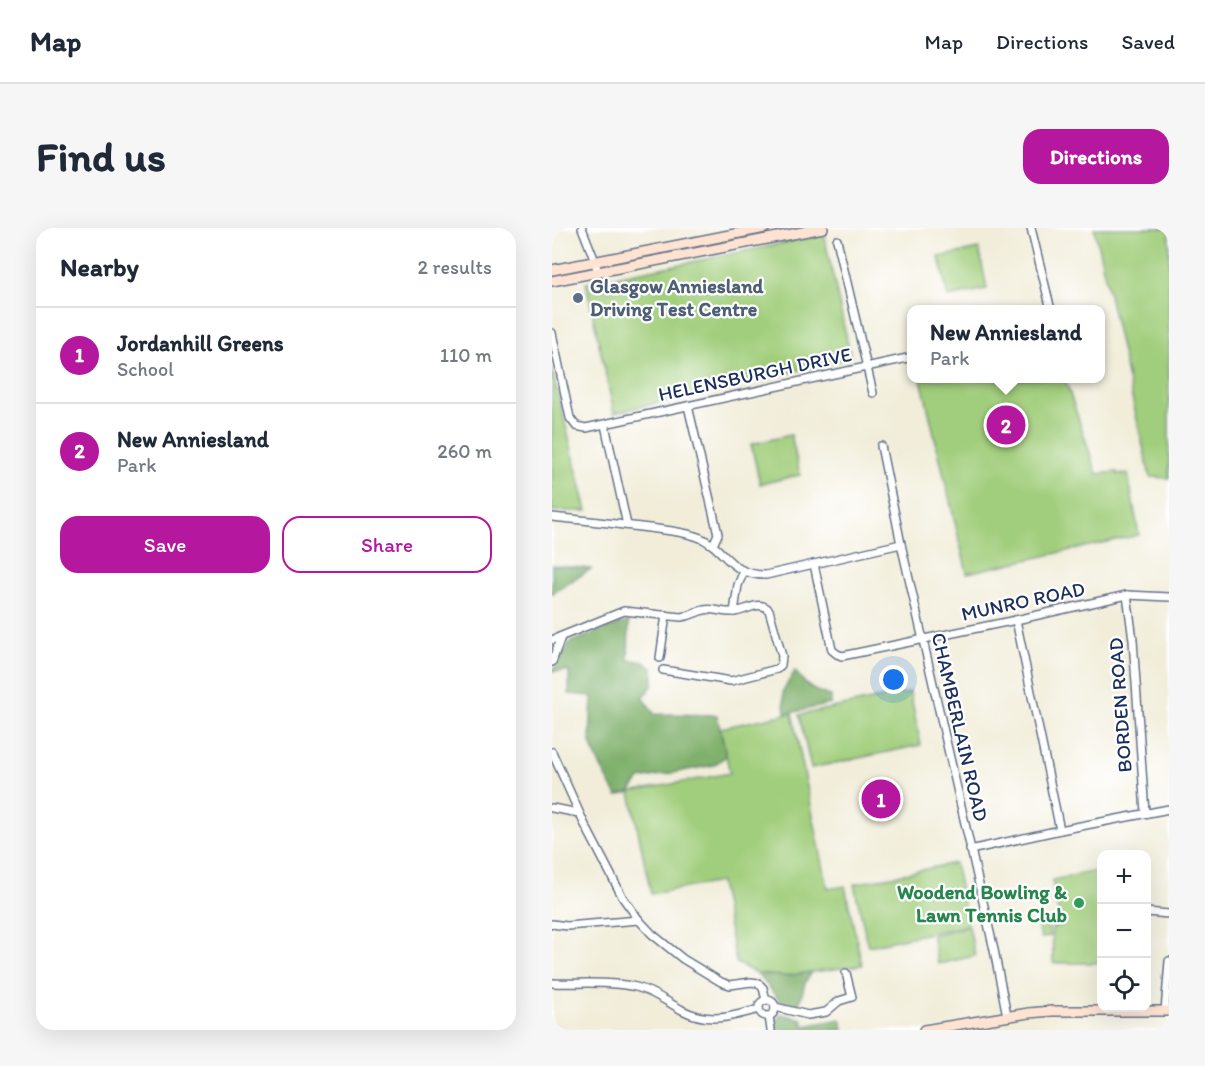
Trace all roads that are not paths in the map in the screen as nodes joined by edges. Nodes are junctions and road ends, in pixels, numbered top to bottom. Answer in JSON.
{"nodes":[{"id":1,"x":582,"y":228,"type":"edge"},
{"id":2,"x":765,"y":228,"type":"edge"},
{"id":3,"x":823,"y":228,"type":"edge"},
{"id":4,"x":1031,"y":228,"type":"edge"},
{"id":5,"x":837,"y":240,"type":"dead end"},
{"id":6,"x":596,"y":262,"type":"junction"},
{"id":7,"x":552,"y":270,"type":"edge"},
{"id":8,"x":598,"y":272,"type":"junction"},
{"id":9,"x":552,"y":281,"type":"edge"},
{"id":10,"x":1050,"y":305,"type":"edge"},
{"id":11,"x":552,"y":333,"type":"edge"},
{"id":12,"x":907,"y":358,"type":"edge"},
{"id":13,"x":867,"y":367,"type":"junction"},
{"id":14,"x":873,"y":393,"type":"dead end"},
{"id":15,"x":688,"y":406,"type":"junction"},
{"id":16,"x":605,"y":425,"type":"junction"},
{"id":17,"x":881,"y":446,"type":"dead end"},
{"id":18,"x":552,"y":517,"type":"edge"},
{"id":19,"x":627,"y":525,"type":"junction"},
{"id":20,"x":901,"y":544,"type":"junction"},
{"id":21,"x":713,"y":545,"type":"junction"},
{"id":22,"x":814,"y":564,"type":"junction"},
{"id":23,"x":744,"y":571,"type":"junction"},
{"id":24,"x":1127,"y":595,"type":"junction"},
{"id":25,"x":1169,"y":597,"type":"edge"},
{"id":26,"x":734,"y":612,"type":"junction"},
{"id":27,"x":666,"y":615,"type":"junction"},
{"id":28,"x":1016,"y":620,"type":"junction"},
{"id":29,"x":561,"y":637,"type":"junction"},
{"id":30,"x":923,"y":639,"type":"junction"},
{"id":31,"x":552,"y":640,"type":"edge"},
{"id":32,"x":660,"y":658,"type":"dead end"},
{"id":33,"x":552,"y":662,"type":"edge"},
{"id":34,"x":663,"y":670,"type":"dead end"},
{"id":35,"x":552,"y":752,"type":"edge"},
{"id":36,"x":552,"y":808,"type":"edge"},
{"id":37,"x":1169,"y":809,"type":"edge"},
{"id":38,"x":561,"y":810,"type":"junction"},
{"id":39,"x":552,"y":813,"type":"edge"},
{"id":40,"x":579,"y":813,"type":"junction"},
{"id":41,"x":1145,"y":813,"type":"junction"},
{"id":42,"x":1060,"y":830,"type":"junction"},
{"id":43,"x":970,"y":850,"type":"junction"},
{"id":44,"x":1151,"y":912,"type":"edge"},
{"id":45,"x":1169,"y":914,"type":"edge"},
{"id":46,"x":639,"y":920,"type":"junction"},
{"id":47,"x":552,"y":924,"type":"edge"},
{"id":48,"x":1169,"y":961,"type":"edge"},
{"id":49,"x":846,"y":973,"type":"dead end"},
{"id":50,"x":552,"y":983,"type":"edge"},
{"id":51,"x":766,"y":1000,"type":"junction"},
{"id":52,"x":775,"y":1007,"type":"junction"},
{"id":53,"x":759,"y":1009,"type":"junction"},
{"id":54,"x":1167,"y":1011,"type":"edge"},
{"id":55,"x":769,"y":1016,"type":"junction"},
{"id":56,"x":1007,"y":1016,"type":"junction"},
{"id":57,"x":771,"y":1030,"type":"edge"},
{"id":58,"x":924,"y":1030,"type":"edge"}],
"edges":[{"from":1,"to":6,"type":"street"},
{"from":2,"to":6,"type":"street"},
{"from":3,"to":8,"type":"street"},
{"from":4,"to":10,"type":"street"},
{"from":5,"to":13,"type":"street"},
{"from":6,"to":7,"type":"street"},
{"from":6,"to":8,"type":"street"},
{"from":8,"to":9,"type":"street"},
{"from":11,"to":16,"type":"street","name":"HELENSBURGH DRIVE"},
{"from":12,"to":13,"type":"street","name":"HELENSBURGH DRIVE"},
{"from":13,"to":14,"type":"street"},
{"from":13,"to":15,"type":"street","name":"HELENSBURGH DRIVE"},
{"from":15,"to":16,"type":"street","name":"HELENSBURGH DRIVE"},
{"from":15,"to":21,"type":"street"},
{"from":16,"to":19,"type":"street"},
{"from":17,"to":20,"type":"street","name":"CHAMBERLAIN ROAD"},
{"from":18,"to":19,"type":"street"},
{"from":19,"to":21,"type":"street"},
{"from":20,"to":22,"type":"street"},
{"from":20,"to":30,"type":"street","name":"CHAMBERLAIN ROAD"},
{"from":21,"to":23,"type":"street"},
{"from":22,"to":23,"type":"street"},
{"from":22,"to":30,"type":"street","name":"MUNRO ROAD"},
{"from":23,"to":26,"type":"street"},
{"from":24,"to":25,"type":"street","name":"MUNRO ROAD"},
{"from":24,"to":28,"type":"street","name":"MUNRO ROAD"},
{"from":24,"to":41,"type":"street","name":"BORDEN ROAD"},
{"from":26,"to":27,"type":"street"},
{"from":26,"to":34,"type":"street"},
{"from":27,"to":29,"type":"street"},
{"from":27,"to":32,"type":"street"},
{"from":28,"to":30,"type":"street","name":"MUNRO ROAD"},
{"from":28,"to":42,"type":"street"},
{"from":29,"to":31,"type":"street"},
{"from":29,"to":33,"type":"street"},
{"from":30,"to":43,"type":"street","name":"CHAMBERLAIN ROAD"},
{"from":35,"to":40,"type":"street"},
{"from":36,"to":38,"type":"street"},
{"from":37,"to":41,"type":"street"},
{"from":38,"to":39,"type":"street"},
{"from":38,"to":40,"type":"street"},
{"from":40,"to":46,"type":"street"},
{"from":41,"to":42,"type":"street"},
{"from":42,"to":43,"type":"street"},
{"from":43,"to":56,"type":"street","name":"CHAMBERLAIN ROAD"},
{"from":44,"to":45,"type":"street"},
{"from":46,"to":47,"type":"street"},
{"from":46,"to":51,"type":"street"},
{"from":48,"to":54,"type":"street"},
{"from":49,"to":52,"type":"street"},
{"from":50,"to":53,"type":"street"},
{"from":51,"to":52,"type":"street"},
{"from":51,"to":53,"type":"street"},
{"from":52,"to":55,"type":"street"},
{"from":53,"to":55,"type":"street"},
{"from":54,"to":56,"type":"street"},
{"from":55,"to":57,"type":"street"},
{"from":56,"to":58,"type":"street"}]}
